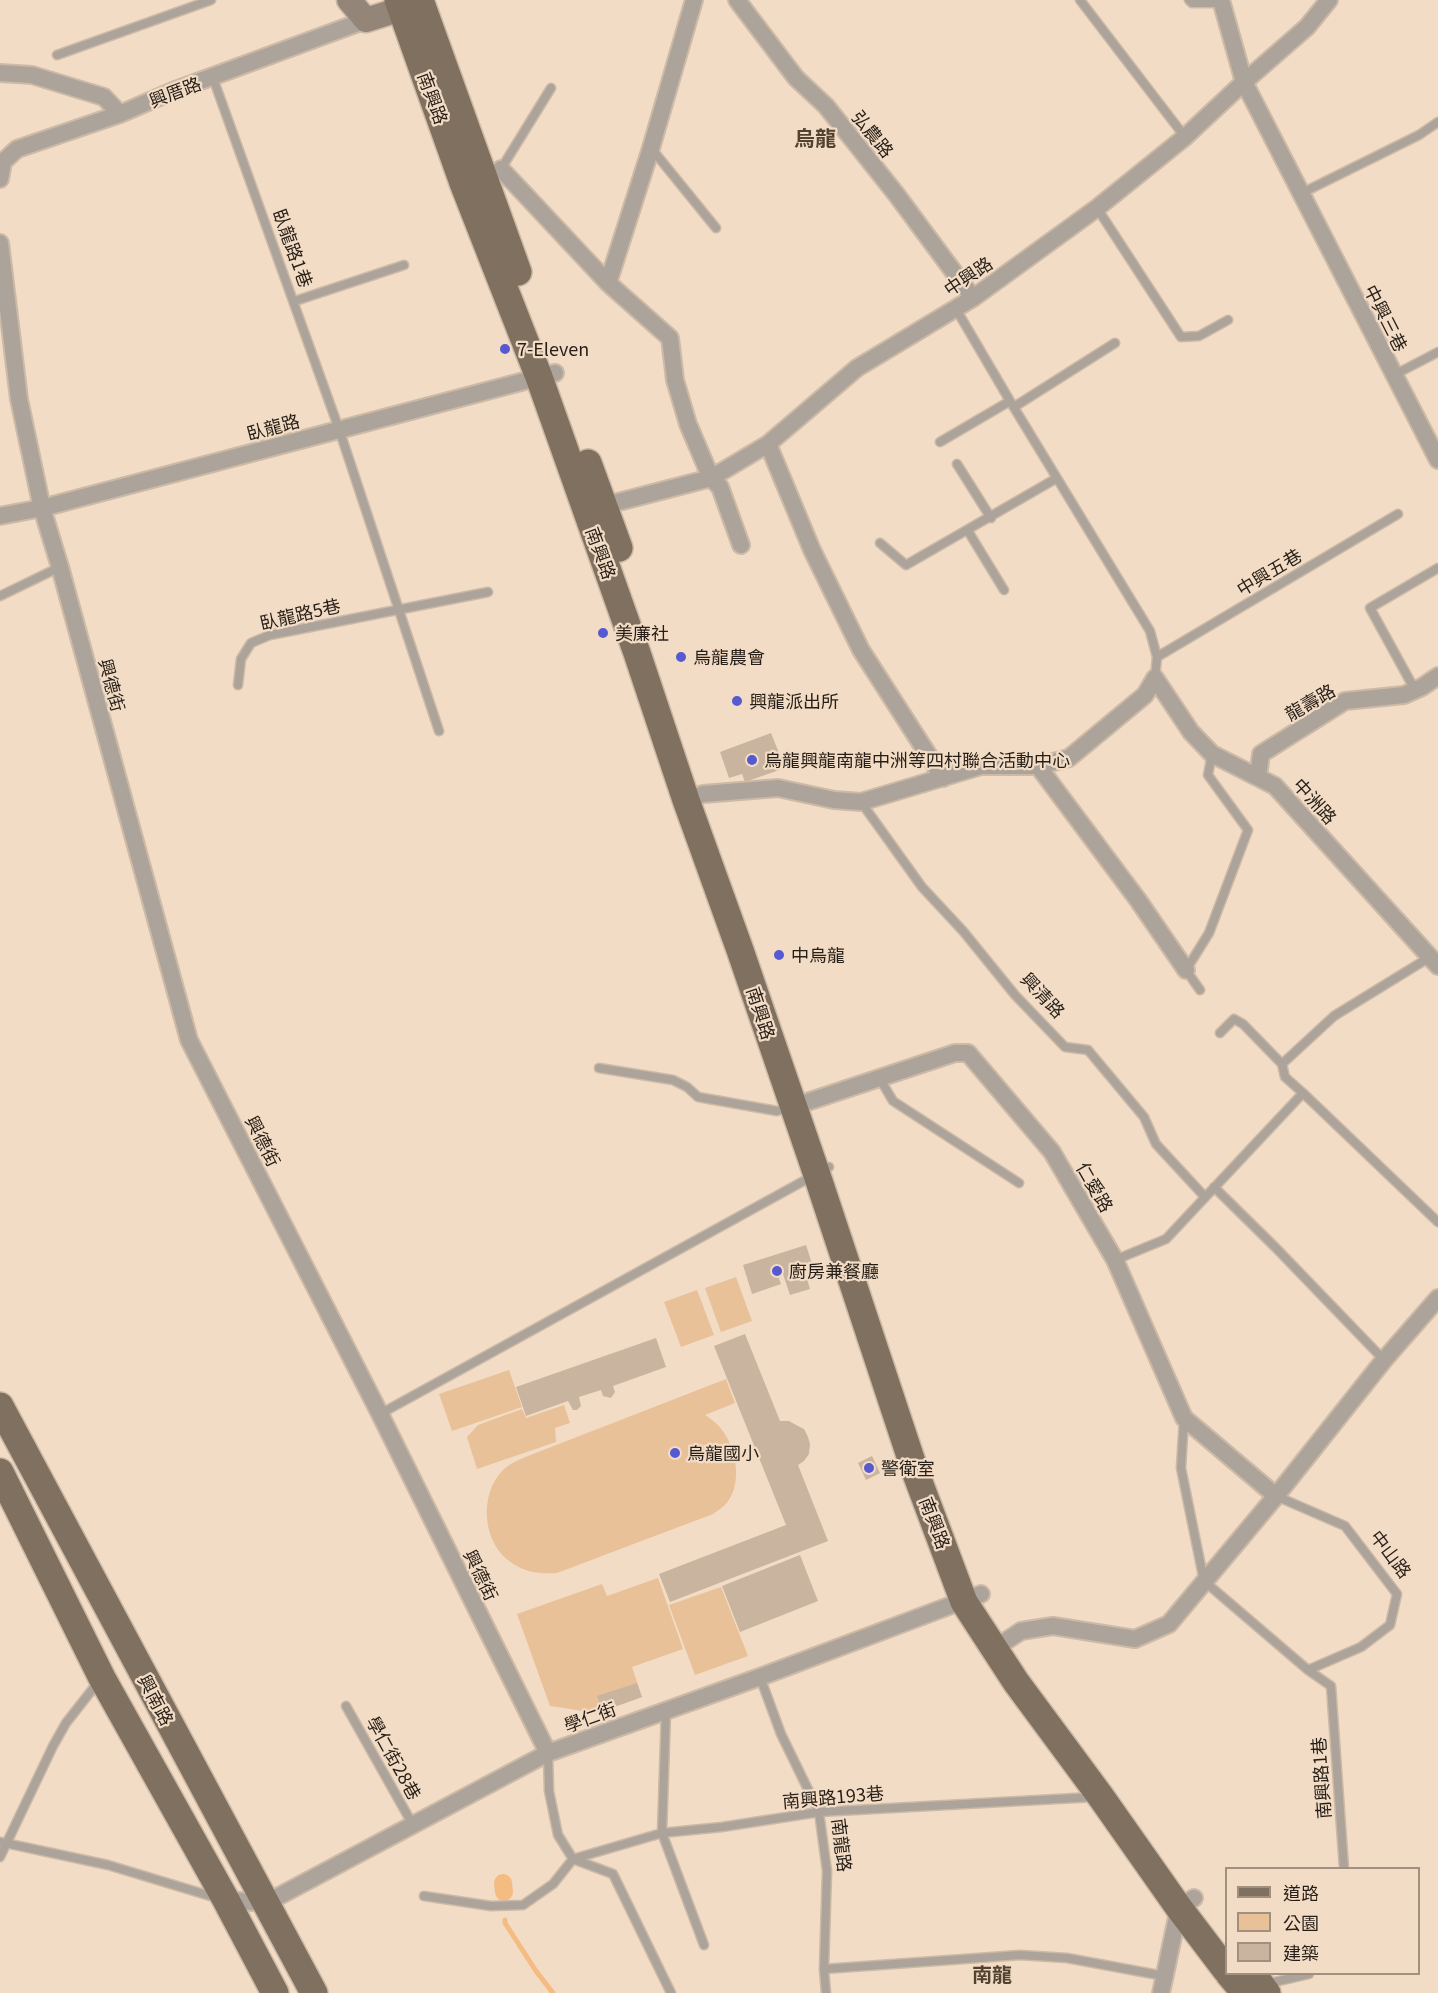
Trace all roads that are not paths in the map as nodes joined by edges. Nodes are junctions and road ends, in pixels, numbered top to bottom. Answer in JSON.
{"nodes":[{"id":1,"x":211,"y":0,"type":"edge"},
{"id":2,"x":349,"y":0,"type":"edge"},
{"id":3,"x":694,"y":0,"type":"edge"},
{"id":4,"x":737,"y":0,"type":"edge"},
{"id":5,"x":1080,"y":0,"type":"edge"},
{"id":6,"x":1189,"y":0,"type":"edge"},
{"id":7,"x":1329,"y":0,"type":"edge"},
{"id":8,"x":414,"y":2,"type":"edge"},
{"id":9,"x":1221,"y":2,"type":"edge"},
{"id":10,"x":366,"y":20,"type":"junction"},
{"id":11,"x":57,"y":55,"type":"dead end"},
{"id":12,"x":0,"y":73,"type":"edge"},
{"id":13,"x":213,"y":78,"type":"junction"},
{"id":14,"x":1244,"y":82,"type":"junction"},
{"id":15,"x":550,"y":88,"type":"dead end"},
{"id":16,"x":120,"y":114,"type":"junction"},
{"id":17,"x":1438,"y":122,"type":"edge"},
{"id":18,"x":1185,"y":137,"type":"junction"},
{"id":19,"x":651,"y":148,"type":"junction"},
{"id":20,"x":482,"y":176,"type":"junction"},
{"id":21,"x":0,"y":179,"type":"edge"},
{"id":22,"x":1300,"y":194,"type":"junction"},
{"id":23,"x":1097,"y":208,"type":"junction"},
{"id":24,"x":716,"y":228,"type":"dead end"},
{"id":25,"x":0,"y":243,"type":"edge"},
{"id":26,"x":404,"y":265,"type":"dead end"},
{"id":27,"x":608,"y":282,"type":"junction"},
{"id":28,"x":973,"y":298,"type":"junction"},
{"id":29,"x":295,"y":301,"type":"junction"},
{"id":30,"x":956,"y":309,"type":"junction"},
{"id":31,"x":1228,"y":320,"type":"dead end"},
{"id":32,"x":1115,"y":343,"type":"dead end"},
{"id":33,"x":1438,"y":352,"type":"edge"},
{"id":34,"x":547,"y":375,"type":"junction"},
{"id":35,"x":1394,"y":375,"type":"junction"},
{"id":36,"x":1012,"y":404,"type":"junction"},
{"id":37,"x":339,"y":429,"type":"junction"},
{"id":38,"x":940,"y":442,"type":"dead end"},
{"id":39,"x":768,"y":444,"type":"junction"},
{"id":40,"x":1438,"y":460,"type":"edge"},
{"id":41,"x":957,"y":464,"type":"dead end"},
{"id":42,"x":711,"y":478,"type":"junction"},
{"id":43,"x":1058,"y":478,"type":"junction"},
{"id":44,"x":42,"y":508,"type":"junction"},
{"id":45,"x":595,"y":508,"type":"junction"},
{"id":46,"x":1398,"y":514,"type":"dead end"},
{"id":47,"x":0,"y":516,"type":"edge"},
{"id":48,"x":991,"y":518,"type":"junction"},
{"id":49,"x":968,"y":531,"type":"junction"},
{"id":50,"x":880,"y":543,"type":"dead end"},
{"id":51,"x":741,"y":545,"type":"dead end"},
{"id":52,"x":60,"y":567,"type":"junction"},
{"id":53,"x":1438,"y":568,"type":"edge"},
{"id":54,"x":1005,"y":591,"type":"dead end"},
{"id":55,"x":488,"y":592,"type":"dead end"},
{"id":56,"x":0,"y":596,"type":"edge"},
{"id":57,"x":400,"y":610,"type":"junction"},
{"id":58,"x":1157,"y":657,"type":"junction"},
{"id":59,"x":1438,"y":676,"type":"edge"},
{"id":60,"x":1155,"y":678,"type":"junction"},
{"id":61,"x":238,"y":685,"type":"dead end"},
{"id":62,"x":1415,"y":690,"type":"junction"},
{"id":63,"x":439,"y":731,"type":"dead end"},
{"id":64,"x":1212,"y":754,"type":"junction"},
{"id":65,"x":1038,"y":766,"type":"junction"},
{"id":66,"x":1258,"y":777,"type":"junction"},
{"id":67,"x":943,"y":778,"type":"junction"},
{"id":68,"x":694,"y":797,"type":"junction"},
{"id":69,"x":861,"y":802,"type":"junction"},
{"id":70,"x":1434,"y":962,"type":"edge"},
{"id":71,"x":1186,"y":970,"type":"junction"},
{"id":72,"x":1200,"y":990,"type":"dead end"},
{"id":73,"x":1220,"y":1033,"type":"dead end"},
{"id":74,"x":1281,"y":1064,"type":"junction"},
{"id":75,"x":599,"y":1068,"type":"dead end"},
{"id":76,"x":880,"y":1079,"type":"junction"},
{"id":77,"x":1303,"y":1093,"type":"junction"},
{"id":78,"x":799,"y":1105,"type":"junction"},
{"id":79,"x":822,"y":1169,"type":"junction"},
{"id":80,"x":1018,"y":1183,"type":"dead end"},
{"id":81,"x":1214,"y":1188,"type":"junction"},
{"id":82,"x":1205,"y":1197,"type":"junction"},
{"id":83,"x":1438,"y":1222,"type":"edge"},
{"id":84,"x":1115,"y":1260,"type":"junction"},
{"id":85,"x":1438,"y":1298,"type":"edge"},
{"id":86,"x":1384,"y":1360,"type":"junction"},
{"id":87,"x":0,"y":1406,"type":"edge"},
{"id":88,"x":380,"y":1414,"type":"junction"},
{"id":89,"x":1184,"y":1418,"type":"junction"},
{"id":90,"x":0,"y":1472,"type":"edge"},
{"id":91,"x":1276,"y":1496,"type":"junction"},
{"id":92,"x":1204,"y":1581,"type":"junction"},
{"id":93,"x":973,"y":1598,"type":"junction"},
{"id":94,"x":1001,"y":1645,"type":"junction"},
{"id":95,"x":1308,"y":1670,"type":"junction"},
{"id":96,"x":760,"y":1677,"type":"junction"},
{"id":97,"x":102,"y":1678,"type":"junction"},
{"id":98,"x":346,"y":1707,"type":"dead end"},
{"id":99,"x":666,"y":1711,"type":"junction"},
{"id":100,"x":548,"y":1753,"type":"junction"},
{"id":101,"x":1101,"y":1797,"type":"junction"},
{"id":102,"x":819,"y":1812,"type":"junction"},
{"id":103,"x":413,"y":1825,"type":"junction"},
{"id":104,"x":662,"y":1833,"type":"junction"},
{"id":105,"x":3,"y":1843,"type":"edge"},
{"id":106,"x":0,"y":1857,"type":"edge"},
{"id":107,"x":573,"y":1859,"type":"junction"},
{"id":108,"x":1344,"y":1867,"type":"edge"},
{"id":109,"x":424,"y":1896,"type":"dead end"},
{"id":110,"x":226,"y":1900,"type":"junction"},
{"id":111,"x":266,"y":1903,"type":"junction"},
{"id":112,"x":1186,"y":1903,"type":"junction"},
{"id":113,"x":1225,"y":1938,"type":"edge"},
{"id":114,"x":704,"y":1945,"type":"dead end"},
{"id":115,"x":1225,"y":1967,"type":"edge"},
{"id":116,"x":824,"y":1969,"type":"junction"},
{"id":117,"x":1232,"y":1975,"type":"edge"},
{"id":118,"x":1305,"y":1975,"type":"edge"},
{"id":119,"x":1164,"y":1976,"type":"junction"},
{"id":120,"x":1255,"y":1988,"type":"edge"},
{"id":121,"x":275,"y":1993,"type":"edge"},
{"id":122,"x":314,"y":1993,"type":"edge"},
{"id":123,"x":671,"y":1993,"type":"edge"},
{"id":124,"x":826,"y":1993,"type":"edge"},
{"id":125,"x":1161,"y":1993,"type":"edge"}],
"edges":[{"from":1,"to":11,"type":"lane"},
{"from":2,"to":10,"type":"street"},
{"from":3,"to":19,"type":"street"},
{"from":4,"to":28,"type":"street","name":"弘農路"},
{"from":5,"to":18,"type":"lane"},
{"from":6,"to":9,"type":"lane"},
{"from":7,"to":14,"type":"street","name":"中興路"},
{"from":8,"to":10,"type":"street","name":"興厝路"},
{"from":8,"to":20,"type":"main road","name":"南興路"},
{"from":9,"to":14,"type":"street","name":"中興三巷"},
{"from":10,"to":13,"type":"street","name":"興厝路"},
{"from":12,"to":16,"type":"street"},
{"from":13,"to":16,"type":"street","name":"興厝路"},
{"from":13,"to":29,"type":"lane","name":"臥龍路1巷"},
{"from":14,"to":18,"type":"street","name":"中興路"},
{"from":14,"to":22,"type":"street","name":"中興三巷"},
{"from":15,"to":20,"type":"lane"},
{"from":16,"to":21,"type":"street","name":"興厝路"},
{"from":17,"to":22,"type":"lane"},
{"from":18,"to":23,"type":"street","name":"中興路"},
{"from":19,"to":24,"type":"lane"},
{"from":19,"to":27,"type":"street"},
{"from":20,"to":27,"type":"street"},
{"from":20,"to":34,"type":"main road","name":"南興路"},
{"from":22,"to":35,"type":"street","name":"中興三巷"},
{"from":23,"to":28,"type":"street","name":"中興路"},
{"from":23,"to":31,"type":"lane"},
{"from":25,"to":44,"type":"street"},
{"from":26,"to":29,"type":"lane"},
{"from":27,"to":42,"type":"street"},
{"from":28,"to":30,"type":"street","name":"中興路"},
{"from":29,"to":37,"type":"lane","name":"臥龍路1巷"},
{"from":30,"to":36,"type":"lane"},
{"from":30,"to":39,"type":"street","name":"中興路"},
{"from":32,"to":36,"type":"lane"},
{"from":33,"to":35,"type":"lane"},
{"from":34,"to":37,"type":"street","name":"臥龍路"},
{"from":34,"to":45,"type":"main road","name":"南興路"},
{"from":35,"to":40,"type":"street","name":"中興三巷"},
{"from":36,"to":38,"type":"lane"},
{"from":36,"to":43,"type":"lane"},
{"from":37,"to":44,"type":"street","name":"臥龍路"},
{"from":37,"to":57,"type":"lane"},
{"from":39,"to":42,"type":"street","name":"中興路"},
{"from":39,"to":67,"type":"street"},
{"from":41,"to":48,"type":"lane"},
{"from":42,"to":45,"type":"street","name":"中興路"},
{"from":42,"to":51,"type":"street"},
{"from":43,"to":48,"type":"lane"},
{"from":43,"to":58,"type":"lane"},
{"from":44,"to":47,"type":"street","name":"臥龍路"},
{"from":44,"to":52,"type":"street","name":"興德街"},
{"from":45,"to":68,"type":"main road","name":"南興路"},
{"from":46,"to":58,"type":"lane","name":"中興五巷"},
{"from":48,"to":49,"type":"lane"},
{"from":49,"to":50,"type":"lane"},
{"from":49,"to":54,"type":"lane"},
{"from":52,"to":56,"type":"lane"},
{"from":52,"to":88,"type":"street","name":"興德街"},
{"from":53,"to":62,"type":"lane"},
{"from":55,"to":57,"type":"lane","name":"臥龍路5巷"},
{"from":57,"to":61,"type":"lane","name":"臥龍路5巷"},
{"from":57,"to":63,"type":"lane"},
{"from":58,"to":60,"type":"lane"},
{"from":59,"to":62,"type":"street","name":"龍壽路"},
{"from":60,"to":64,"type":"street","name":"中洲路"},
{"from":60,"to":65,"type":"street"},
{"from":62,"to":66,"type":"street","name":"龍壽路"},
{"from":64,"to":66,"type":"street","name":"中洲路"},
{"from":64,"to":71,"type":"lane"},
{"from":65,"to":67,"type":"street"},
{"from":65,"to":71,"type":"street"},
{"from":66,"to":70,"type":"street","name":"中洲路"},
{"from":67,"to":69,"type":"street"},
{"from":68,"to":69,"type":"street"},
{"from":68,"to":78,"type":"main road","name":"南興路"},
{"from":69,"to":82,"type":"lane","name":"興清路"},
{"from":70,"to":74,"type":"lane"},
{"from":71,"to":72,"type":"lane"},
{"from":73,"to":74,"type":"lane"},
{"from":74,"to":77,"type":"lane"},
{"from":75,"to":78,"type":"lane"},
{"from":76,"to":78,"type":"street","name":"仁愛路"},
{"from":76,"to":80,"type":"lane"},
{"from":76,"to":84,"type":"street","name":"仁愛路"},
{"from":77,"to":81,"type":"lane"},
{"from":77,"to":83,"type":"lane"},
{"from":78,"to":79,"type":"main road","name":"南興路"},
{"from":79,"to":88,"type":"lane"},
{"from":79,"to":93,"type":"main road","name":"南興路"},
{"from":81,"to":82,"type":"lane"},
{"from":81,"to":86,"type":"lane"},
{"from":82,"to":84,"type":"lane"},
{"from":84,"to":89,"type":"street","name":"仁愛路"},
{"from":85,"to":86,"type":"street"},
{"from":86,"to":91,"type":"street"},
{"from":87,"to":111,"type":"main road","name":"興南路"},
{"from":88,"to":100,"type":"street","name":"興德街"},
{"from":89,"to":91,"type":"street","name":"仁愛路"},
{"from":89,"to":92,"type":"lane"},
{"from":90,"to":97,"type":"main road","name":"興南路"},
{"from":91,"to":92,"type":"street"},
{"from":91,"to":95,"type":"lane","name":"中山路"},
{"from":92,"to":94,"type":"street"},
{"from":92,"to":95,"type":"lane"},
{"from":93,"to":94,"type":"main road","name":"南興路"},
{"from":93,"to":96,"type":"street","name":"學仁街"},
{"from":94,"to":101,"type":"main road","name":"南興路"},
{"from":94,"to":112,"type":"main road","name":"南興路"},
{"from":95,"to":108,"type":"lane","name":"南興路1巷"},
{"from":96,"to":99,"type":"street","name":"學仁街"},
{"from":96,"to":102,"type":"lane","name":"南龍路"},
{"from":97,"to":105,"type":"lane"},
{"from":97,"to":110,"type":"main road","name":"興南路"},
{"from":98,"to":103,"type":"lane","name":"學仁街28巷"},
{"from":99,"to":100,"type":"street","name":"學仁街"},
{"from":99,"to":104,"type":"lane"},
{"from":100,"to":103,"type":"street","name":"學仁街"},
{"from":100,"to":107,"type":"lane"},
{"from":101,"to":102,"type":"lane","name":"南興路193巷"},
{"from":101,"to":112,"type":"main road","name":"南興路"},
{"from":102,"to":104,"type":"lane","name":"南興路193巷"},
{"from":102,"to":116,"type":"lane","name":"南龍路"},
{"from":103,"to":111,"type":"street","name":"學仁街"},
{"from":104,"to":107,"type":"lane","name":"南興路193巷"},
{"from":104,"to":114,"type":"lane"},
{"from":105,"to":106,"type":"lane"},
{"from":105,"to":110,"type":"lane"},
{"from":107,"to":109,"type":"lane"},
{"from":107,"to":123,"type":"lane"},
{"from":110,"to":111,"type":"street"},
{"from":110,"to":121,"type":"main road","name":"興南路"},
{"from":111,"to":122,"type":"main road","name":"興南路"},
{"from":112,"to":113,"type":"main road","name":"南興路"},
{"from":112,"to":115,"type":"main road","name":"南興路"},
{"from":112,"to":119,"type":"street"},
{"from":116,"to":119,"type":"lane"},
{"from":116,"to":124,"type":"lane","name":"南龍路"},
{"from":117,"to":120,"type":"main road"},
{"from":118,"to":120,"type":"lane"},
{"from":119,"to":125,"type":"street"}]}
